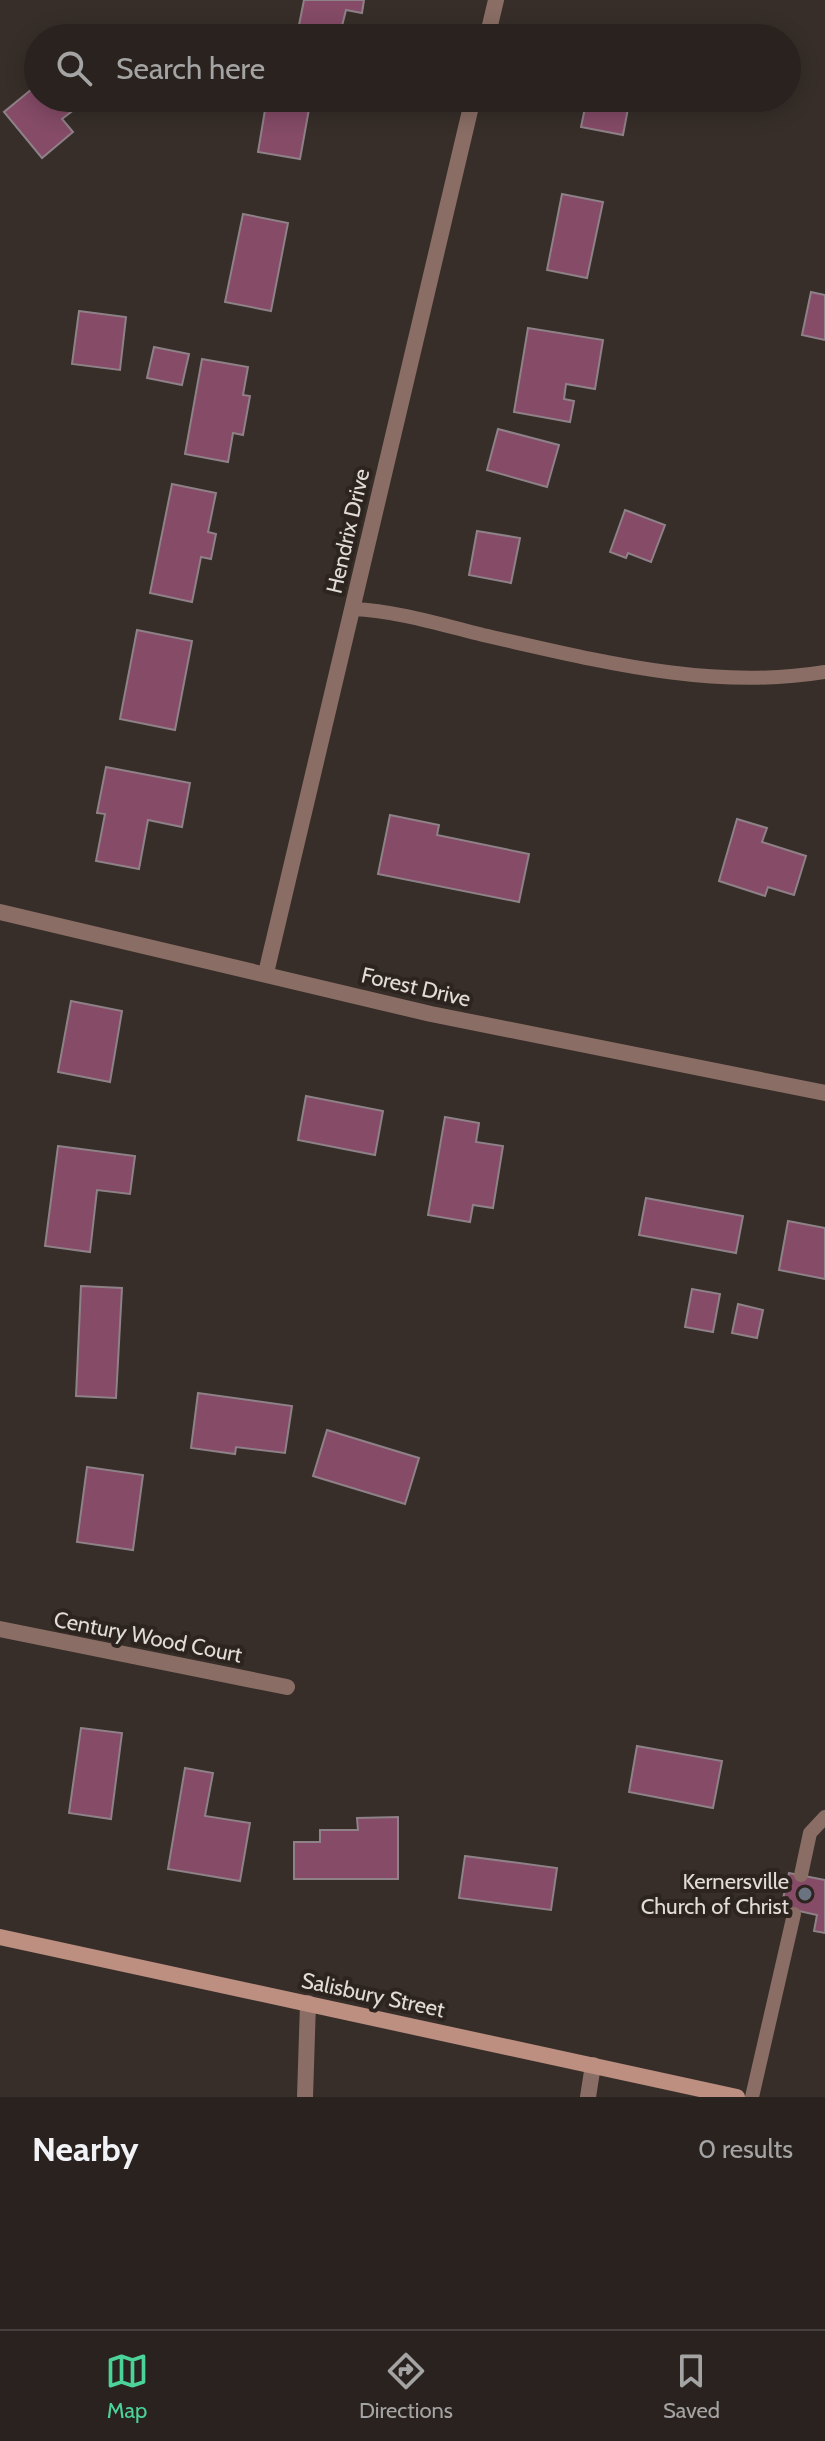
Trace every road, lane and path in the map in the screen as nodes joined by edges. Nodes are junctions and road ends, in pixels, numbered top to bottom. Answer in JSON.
{"nodes":[{"id":1,"x":496,"y":0,"type":"edge"},
{"id":2,"x":490,"y":24,"type":"edge"},
{"id":3,"x":470,"y":112,"type":"edge"},
{"id":4,"x":352,"y":609,"type":"junction"},
{"id":5,"x":825,"y":672,"type":"edge"},
{"id":6,"x":0,"y":912,"type":"edge"},
{"id":7,"x":266,"y":973,"type":"junction"},
{"id":8,"x":825,"y":1093,"type":"edge"},
{"id":9,"x":0,"y":1629,"type":"edge"},
{"id":10,"x":287,"y":1687,"type":"dead end"},
{"id":11,"x":825,"y":1817,"type":"edge"},
{"id":12,"x":801,"y":1875,"type":"dead end"},
{"id":13,"x":794,"y":1914,"type":"dead end"},
{"id":14,"x":0,"y":1937,"type":"edge"},
{"id":15,"x":308,"y":2003,"type":"junction"},
{"id":16,"x":593,"y":2065,"type":"junction"},
{"id":17,"x":305,"y":2097,"type":"edge"},
{"id":18,"x":588,"y":2097,"type":"edge"},
{"id":19,"x":737,"y":2097,"type":"edge"},
{"id":20,"x":752,"y":2097,"type":"edge"}],
"edges":[{"from":1,"to":2,"type":"street"},
{"from":3,"to":4,"type":"street","name":"Hendrix Drive"},
{"from":4,"to":5,"type":"lane"},
{"from":4,"to":7,"type":"street","name":"Hendrix Drive"},
{"from":6,"to":7,"type":"street","name":"Forest Drive"},
{"from":7,"to":8,"type":"street","name":"Forest Drive"},
{"from":9,"to":10,"type":"street","name":"Century Wood Court"},
{"from":11,"to":12,"type":"lane"},
{"from":13,"to":20,"type":"lane"},
{"from":14,"to":15,"type":"main road","name":"Salisbury Street"},
{"from":15,"to":16,"type":"main road","name":"Salisbury Street"},
{"from":15,"to":17,"type":"street"},
{"from":16,"to":18,"type":"street"},
{"from":16,"to":19,"type":"main road","name":"Salisbury Street"}]}
